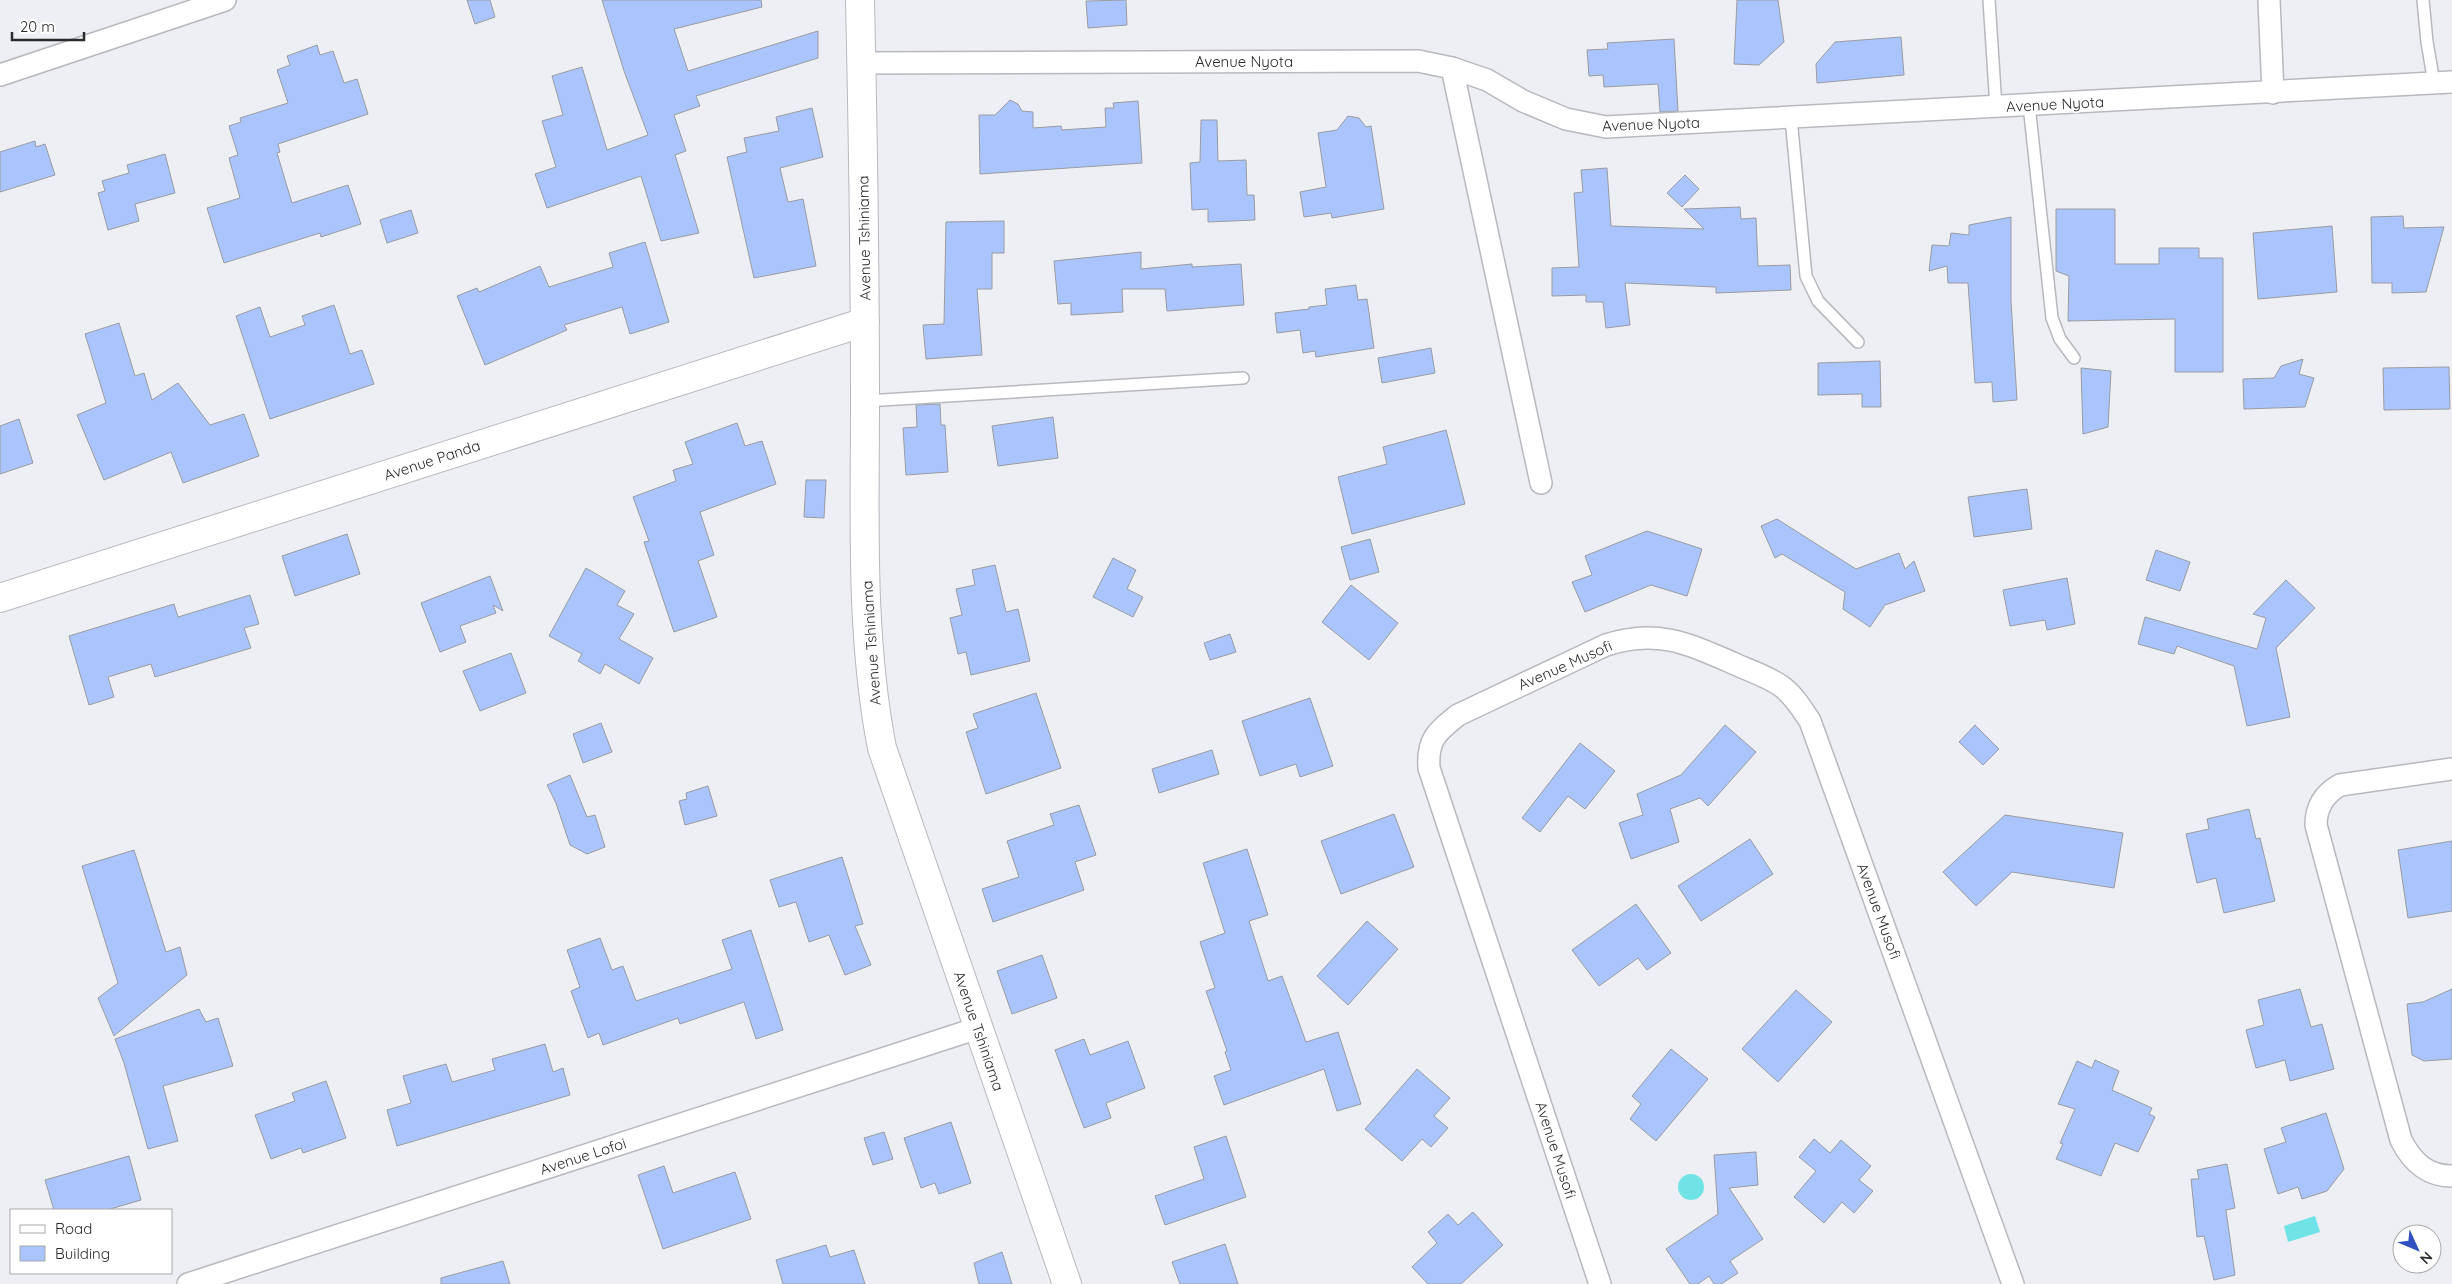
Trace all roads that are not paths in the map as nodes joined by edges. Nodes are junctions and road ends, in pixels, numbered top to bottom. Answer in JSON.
{"nodes":[{"id":1,"x":225,"y":0,"type":"edge"},
{"id":2,"x":860,"y":0,"type":"edge"},
{"id":3,"x":1989,"y":0,"type":"edge"},
{"id":4,"x":2269,"y":0,"type":"edge"},
{"id":5,"x":2423,"y":0,"type":"edge"},
{"id":6,"x":862,"y":63,"type":"junction"},
{"id":7,"x":1452,"y":68,"type":"junction"},
{"id":8,"x":0,"y":75,"type":"edge"},
{"id":9,"x":2443,"y":82,"type":"edge"},
{"id":10,"x":2273,"y":93,"type":"junction"},
{"id":11,"x":2029,"y":105,"type":"junction"},
{"id":12,"x":1996,"y":107,"type":"junction"},
{"id":13,"x":1791,"y":118,"type":"junction"},
{"id":14,"x":865,"y":322,"type":"junction"},
{"id":15,"x":1858,"y":342,"type":"dead end"},
{"id":16,"x":2074,"y":358,"type":"dead end"},
{"id":17,"x":1243,"y":378,"type":"dead end"},
{"id":18,"x":865,"y":401,"type":"junction"},
{"id":19,"x":1541,"y":483,"type":"dead end"},
{"id":20,"x":0,"y":598,"type":"edge"},
{"id":21,"x":2452,"y":769,"type":"edge"},
{"id":22,"x":978,"y":1028,"type":"junction"},
{"id":23,"x":2452,"y":1176,"type":"edge"},
{"id":24,"x":188,"y":1284,"type":"edge"},
{"id":25,"x":1067,"y":1284,"type":"edge"},
{"id":26,"x":1600,"y":1284,"type":"edge"},
{"id":27,"x":2013,"y":1284,"type":"edge"}],
"edges":[{"from":1,"to":8,"type":"street"},
{"from":2,"to":6,"type":"street","name":"Avenue Tshiniama"},
{"from":3,"to":12,"type":"lane"},
{"from":4,"to":10,"type":"street"},
{"from":5,"to":9,"type":"lane"},
{"from":6,"to":7,"type":"street","name":"Avenue Nyota"},
{"from":6,"to":14,"type":"street","name":"Avenue Tshiniama"},
{"from":7,"to":13,"type":"street","name":"Avenue Nyota"},
{"from":7,"to":19,"type":"street"},
{"from":9,"to":10,"type":"street","name":"Avenue Nyota"},
{"from":10,"to":11,"type":"street","name":"Avenue Nyota"},
{"from":11,"to":12,"type":"street","name":"Avenue Nyota"},
{"from":11,"to":16,"type":"lane"},
{"from":12,"to":13,"type":"street","name":"Avenue Nyota"},
{"from":13,"to":15,"type":"lane"},
{"from":14,"to":18,"type":"street","name":"Avenue Tshiniama"},
{"from":14,"to":20,"type":"street","name":"Avenue Panda"},
{"from":17,"to":18,"type":"lane"},
{"from":18,"to":22,"type":"street","name":"Avenue Tshiniama"},
{"from":21,"to":23,"type":"street"},
{"from":22,"to":24,"type":"street","name":"Avenue Lofoi"},
{"from":22,"to":25,"type":"street","name":"Avenue Tshiniama"},
{"from":26,"to":27,"type":"street","name":"Avenue Musofi"}]}
